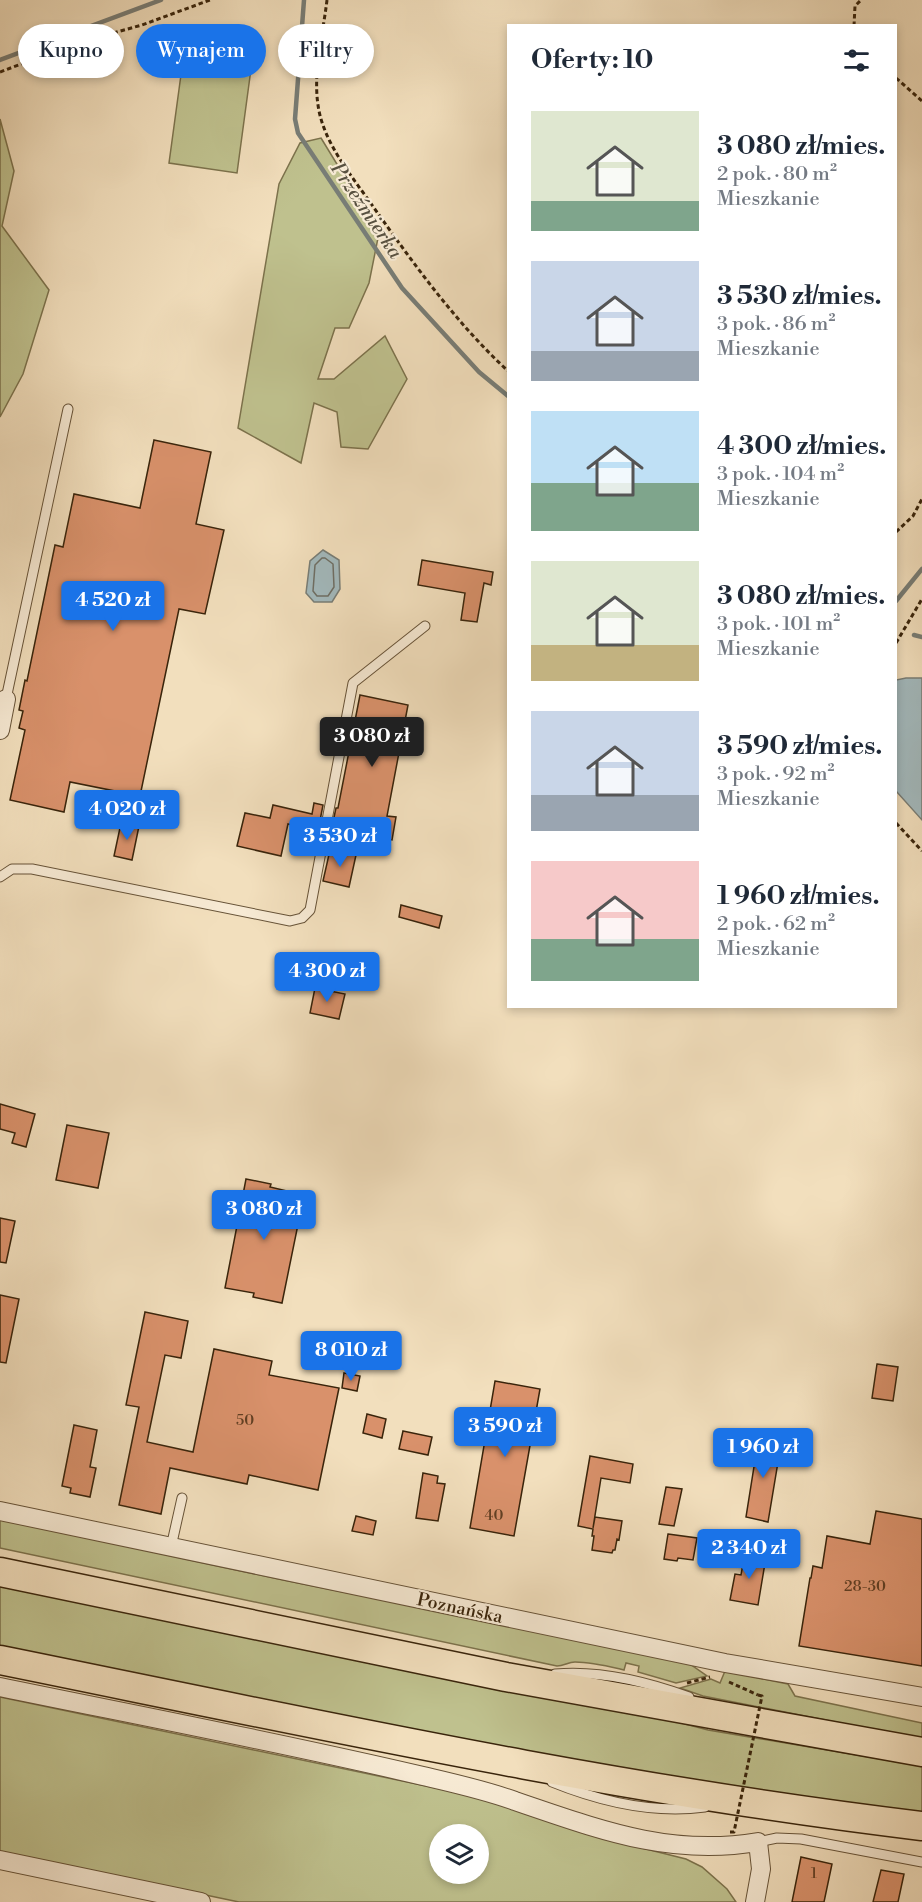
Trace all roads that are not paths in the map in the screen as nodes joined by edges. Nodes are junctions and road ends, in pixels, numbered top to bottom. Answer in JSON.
{"nodes":[{"id":1,"x":68,"y":409,"type":"dead end"},
{"id":2,"x":425,"y":626,"type":"dead end"},
{"id":3,"x":6,"y":699,"type":"joint"},
{"id":4,"x":0,"y":730,"type":"edge"},
{"id":5,"x":0,"y":877,"type":"edge"},
{"id":6,"x":182,"y":1498,"type":"dead end"},
{"id":7,"x":0,"y":1511,"type":"edge"},
{"id":8,"x":171,"y":1547,"type":"junction"},
{"id":9,"x":0,"y":1572,"type":"edge"},
{"id":10,"x":0,"y":1660,"type":"edge"},
{"id":11,"x":0,"y":1687,"type":"edge"},
{"id":12,"x":922,"y":1697,"type":"edge"},
{"id":13,"x":922,"y":1752,"type":"edge"},
{"id":14,"x":916,"y":1826,"type":"edge"},
{"id":15,"x":758,"y":1842,"type":"junction"},
{"id":16,"x":0,"y":1860,"type":"edge"},
{"id":17,"x":922,"y":1862,"type":"edge"},
{"id":18,"x":171,"y":1899,"type":"edge"},
{"id":19,"x":201,"y":1902,"type":"edge"},
{"id":20,"x":755,"y":1902,"type":"edge"}],
"edges":[{"from":1,"to":3,"type":"lane"},
{"from":2,"to":5,"type":"lane"},
{"from":3,"to":4,"type":"street"},
{"from":6,"to":8,"type":"lane"},
{"from":7,"to":8,"type":"street","name":"Poznańska"},
{"from":8,"to":12,"type":"street","name":"Poznańska"},
{"from":9,"to":13,"type":"main road"},
{"from":10,"to":14,"type":"main road"},
{"from":11,"to":15,"type":"street"},
{"from":15,"to":17,"type":"lane"},
{"from":15,"to":20,"type":"street"},
{"from":16,"to":18,"type":"street"},
{"from":18,"to":19,"type":"street"}]}
